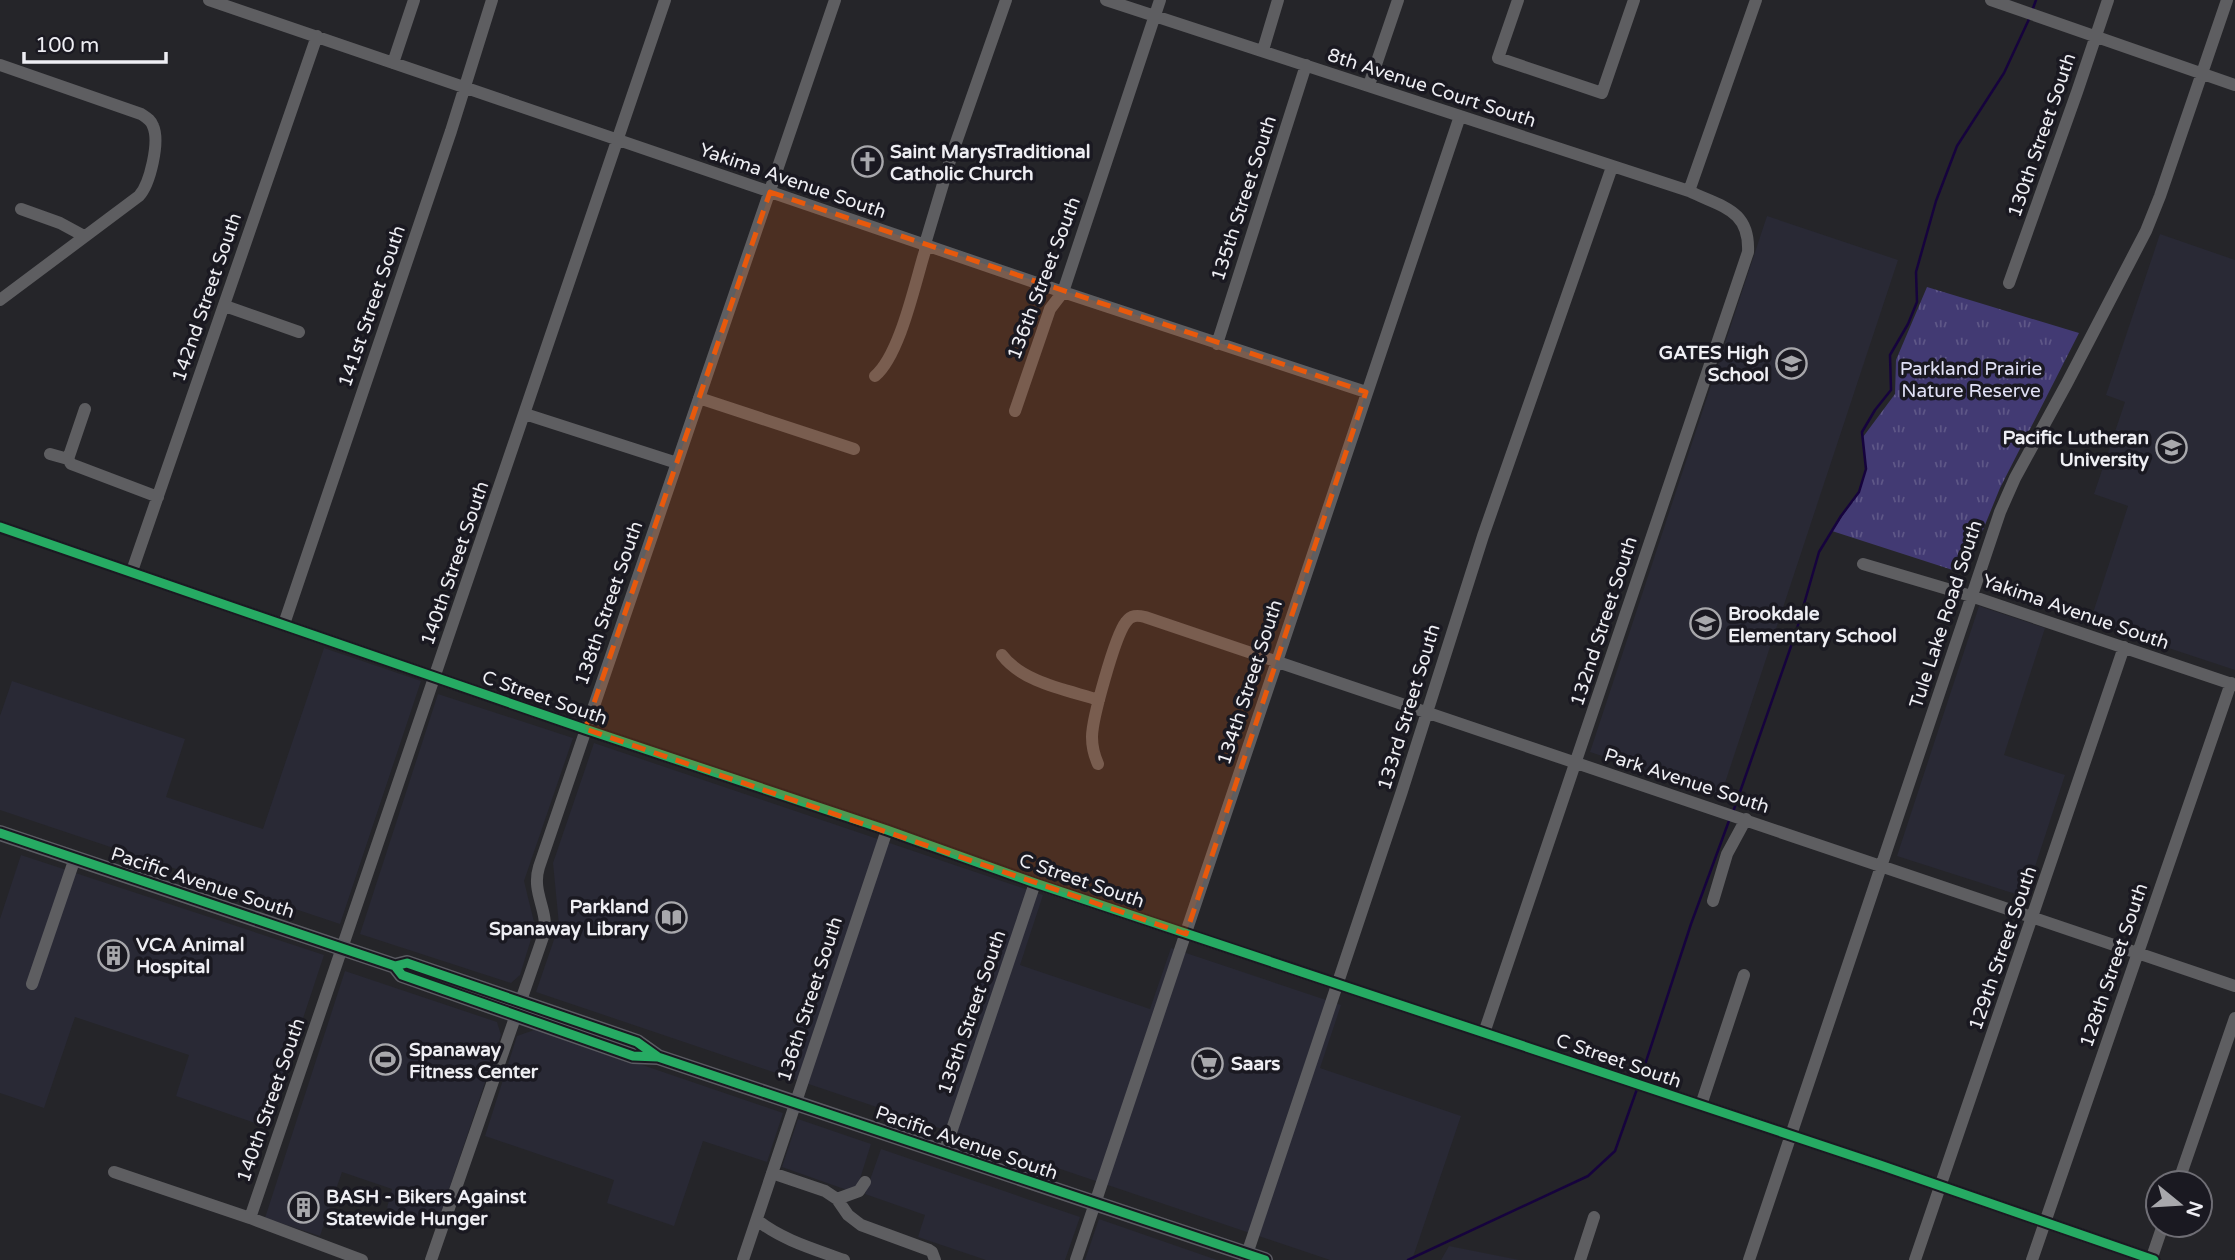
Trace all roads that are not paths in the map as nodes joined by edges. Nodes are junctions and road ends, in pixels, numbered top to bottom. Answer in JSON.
{"nodes":[{"id":1,"x":209,"y":0,"type":"edge"},
{"id":2,"x":414,"y":0,"type":"edge"},
{"id":3,"x":492,"y":0,"type":"edge"},
{"id":4,"x":665,"y":0,"type":"edge"},
{"id":5,"x":835,"y":0,"type":"edge"},
{"id":6,"x":1006,"y":0,"type":"edge"},
{"id":7,"x":1106,"y":0,"type":"edge"},
{"id":8,"x":1160,"y":0,"type":"edge"},
{"id":9,"x":1278,"y":0,"type":"edge"},
{"id":10,"x":1398,"y":0,"type":"edge"},
{"id":11,"x":1518,"y":0,"type":"edge"},
{"id":12,"x":1634,"y":0,"type":"edge"},
{"id":13,"x":1756,"y":0,"type":"edge"},
{"id":14,"x":1991,"y":0,"type":"edge"},
{"id":15,"x":2108,"y":0,"type":"edge"},
{"id":16,"x":2227,"y":0,"type":"edge"},
{"id":17,"x":1155,"y":16,"type":"junction"},
{"id":18,"x":317,"y":36,"type":"junction"},
{"id":19,"x":2095,"y":37,"type":"junction"},
{"id":20,"x":1263,"y":50,"type":"junction"},
{"id":21,"x":393,"y":63,"type":"junction"},
{"id":22,"x":0,"y":65,"type":"edge"},
{"id":23,"x":1306,"y":65,"type":"junction"},
{"id":24,"x":2201,"y":74,"type":"junction"},
{"id":25,"x":1368,"y":85,"type":"junction"},
{"id":26,"x":2235,"y":85,"type":"edge"},
{"id":27,"x":465,"y":87,"type":"junction"},
{"id":28,"x":1460,"y":116,"type":"junction"},
{"id":29,"x":616,"y":141,"type":"junction"},
{"id":30,"x":1612,"y":167,"type":"junction"},
{"id":31,"x":1689,"y":191,"type":"junction"},
{"id":32,"x":769,"y":192,"type":"junction"},
{"id":33,"x":21,"y":209,"type":"dead end"},
{"id":34,"x":1741,"y":220,"type":"joint"},
{"id":35,"x":84,"y":236,"type":"junction"},
{"id":36,"x":925,"y":244,"type":"junction"},
{"id":37,"x":2009,"y":283,"type":"dead end"},
{"id":38,"x":1063,"y":292,"type":"junction"},
{"id":39,"x":0,"y":300,"type":"edge"},
{"id":40,"x":225,"y":306,"type":"junction"},
{"id":41,"x":299,"y":332,"type":"dead end"},
{"id":42,"x":1217,"y":344,"type":"junction"},
{"id":43,"x":875,"y":376,"type":"dead end"},
{"id":44,"x":1366,"y":392,"type":"junction"},
{"id":45,"x":699,"y":398,"type":"junction"},
{"id":46,"x":85,"y":409,"type":"dead end"},
{"id":47,"x":1015,"y":411,"type":"dead end"},
{"id":48,"x":526,"y":414,"type":"junction"},
{"id":49,"x":854,"y":449,"type":"dead end"},
{"id":50,"x":50,"y":454,"type":"dead end"},
{"id":51,"x":68,"y":459,"type":"junction"},
{"id":52,"x":677,"y":463,"type":"junction"},
{"id":53,"x":158,"y":497,"type":"junction"},
{"id":54,"x":0,"y":527,"type":"edge"},
{"id":55,"x":1863,"y":564,"type":"dead end"},
{"id":56,"x":132,"y":571,"type":"junction"},
{"id":57,"x":1971,"y":596,"type":"junction"},
{"id":58,"x":284,"y":624,"type":"junction"},
{"id":59,"x":2124,"y":647,"type":"junction"},
{"id":60,"x":1002,"y":655,"type":"dead end"},
{"id":61,"x":1276,"y":662,"type":"junction"},
{"id":62,"x":435,"y":677,"type":"junction"},
{"id":63,"x":2233,"y":684,"type":"edge"},
{"id":64,"x":1100,"y":700,"type":"junction"},
{"id":65,"x":1426,"y":713,"type":"junction"},
{"id":66,"x":585,"y":729,"type":"junction"},
{"id":67,"x":1576,"y":763,"type":"junction"},
{"id":68,"x":1098,"y":764,"type":"dead end"},
{"id":69,"x":1746,"y":820,"type":"junction"},
{"id":70,"x":887,"y":830,"type":"junction"},
{"id":71,"x":0,"y":833,"type":"edge"},
{"id":72,"x":75,"y":858,"type":"junction"},
{"id":73,"x":1881,"y":866,"type":"junction"},
{"id":74,"x":1035,"y":883,"type":"junction"},
{"id":75,"x":1713,"y":901,"type":"dead end"},
{"id":76,"x":2034,"y":917,"type":"junction"},
{"id":77,"x":1186,"y":934,"type":"junction"},
{"id":78,"x":342,"y":948,"type":"junction"},
{"id":79,"x":2138,"y":953,"type":"junction"},
{"id":80,"x":1744,"y":975,"type":"dead end"},
{"id":81,"x":1336,"y":983,"type":"junction"},
{"id":82,"x":32,"y":985,"type":"dead end"},
{"id":83,"x":2235,"y":986,"type":"edge"},
{"id":84,"x":518,"y":1008,"type":"junction"},
{"id":85,"x":2235,"y":1018,"type":"edge"},
{"id":86,"x":1484,"y":1033,"type":"junction"},
{"id":87,"x":794,"y":1103,"type":"junction"},
{"id":88,"x":1701,"y":1105,"type":"junction"},
{"id":89,"x":1790,"y":1135,"type":"junction"},
{"id":90,"x":944,"y":1153,"type":"junction"},
{"id":91,"x":2183,"y":1169,"type":"edge"},
{"id":92,"x":114,"y":1172,"type":"dead end"},
{"id":93,"x":772,"y":1172,"type":"junction"},
{"id":94,"x":865,"y":1182,"type":"dead end"},
{"id":95,"x":1940,"y":1186,"type":"junction"},
{"id":96,"x":837,"y":1199,"type":"junction"},
{"id":97,"x":1095,"y":1203,"type":"junction"},
{"id":98,"x":1594,"y":1217,"type":"dead end"},
{"id":99,"x":250,"y":1218,"type":"junction"},
{"id":100,"x":757,"y":1220,"type":"junction"},
{"id":101,"x":2045,"y":1222,"type":"junction"},
{"id":102,"x":2159,"y":1239,"type":"edge"},
{"id":103,"x":1246,"y":1257,"type":"edge"},
{"id":104,"x":362,"y":1260,"type":"edge"},
{"id":105,"x":431,"y":1260,"type":"edge"},
{"id":106,"x":743,"y":1260,"type":"edge"},
{"id":107,"x":844,"y":1260,"type":"edge"},
{"id":108,"x":935,"y":1260,"type":"edge"},
{"id":109,"x":1076,"y":1260,"type":"edge"},
{"id":110,"x":1265,"y":1260,"type":"edge"},
{"id":111,"x":1580,"y":1260,"type":"edge"},
{"id":112,"x":1749,"y":1260,"type":"edge"},
{"id":113,"x":1915,"y":1260,"type":"edge"},
{"id":114,"x":2032,"y":1260,"type":"edge"},
{"id":115,"x":2152,"y":1260,"type":"edge"}],
"edges":[{"from":1,"to":18,"type":"street","name":"Yakima Avenue South"},
{"from":2,"to":21,"type":"street"},
{"from":3,"to":27,"type":"street","name":"141st Street South"},
{"from":4,"to":29,"type":"street","name":"140th Street South"},
{"from":5,"to":32,"type":"street","name":"138th Street South"},
{"from":6,"to":36,"type":"street"},
{"from":7,"to":17,"type":"street","name":"8th Avenue Court South"},
{"from":8,"to":17,"type":"street","name":"136th Street South"},
{"from":9,"to":20,"type":"street"},
{"from":10,"to":25,"type":"street"},
{"from":11,"to":12,"type":"street"},
{"from":13,"to":31,"type":"street"},
{"from":14,"to":19,"type":"street"},
{"from":15,"to":19,"type":"street","name":"130th Street South"},
{"from":16,"to":24,"type":"street","name":"Tule Lake Road South"},
{"from":17,"to":20,"type":"street","name":"8th Avenue Court South"},
{"from":17,"to":38,"type":"street","name":"136th Street South"},
{"from":18,"to":21,"type":"street","name":"Yakima Avenue South"},
{"from":18,"to":40,"type":"street","name":"142nd Street South"},
{"from":19,"to":24,"type":"street"},
{"from":19,"to":37,"type":"street","name":"130th Street South"},
{"from":20,"to":23,"type":"street","name":"8th Avenue Court South"},
{"from":21,"to":27,"type":"street","name":"Yakima Avenue South"},
{"from":22,"to":35,"type":"street"},
{"from":23,"to":25,"type":"street","name":"8th Avenue Court South"},
{"from":23,"to":42,"type":"street","name":"135th Street South"},
{"from":24,"to":26,"type":"street"},
{"from":24,"to":57,"type":"street","name":"Tule Lake Road South"},
{"from":25,"to":28,"type":"street","name":"8th Avenue Court South"},
{"from":27,"to":29,"type":"street","name":"Yakima Avenue South"},
{"from":27,"to":58,"type":"street","name":"141st Street South"},
{"from":28,"to":30,"type":"street","name":"8th Avenue Court South"},
{"from":28,"to":44,"type":"street","name":"134th Street South"},
{"from":29,"to":32,"type":"street","name":"Yakima Avenue South"},
{"from":29,"to":48,"type":"street","name":"140th Street South"},
{"from":30,"to":31,"type":"street","name":"8th Avenue Court South"},
{"from":30,"to":65,"type":"street","name":"133rd Street South"},
{"from":31,"to":34,"type":"street","name":"8th Avenue Court South"},
{"from":32,"to":36,"type":"street","name":"Yakima Avenue South"},
{"from":32,"to":45,"type":"street","name":"138th Street South"},
{"from":33,"to":35,"type":"street"},
{"from":34,"to":67,"type":"street","name":"132nd Street South"},
{"from":35,"to":39,"type":"street"},
{"from":36,"to":38,"type":"street","name":"Yakima Avenue South"},
{"from":36,"to":43,"type":"street"},
{"from":38,"to":42,"type":"street","name":"Yakima Avenue South"},
{"from":38,"to":47,"type":"street","name":"136th Street South"},
{"from":40,"to":41,"type":"street"},
{"from":40,"to":53,"type":"street","name":"142nd Street South"},
{"from":42,"to":44,"type":"street","name":"Yakima Avenue South"},
{"from":44,"to":61,"type":"street","name":"134th Street South"},
{"from":45,"to":49,"type":"street"},
{"from":45,"to":52,"type":"street","name":"138th Street South"},
{"from":46,"to":51,"type":"street"},
{"from":48,"to":52,"type":"street"},
{"from":48,"to":62,"type":"street","name":"140th Street South"},
{"from":50,"to":51,"type":"street"},
{"from":51,"to":53,"type":"street"},
{"from":52,"to":66,"type":"street","name":"138th Street South"},
{"from":53,"to":56,"type":"street","name":"142nd Street South"},
{"from":54,"to":56,"type":"street","name":"C Street South"},
{"from":55,"to":57,"type":"street","name":"Yakima Avenue South"},
{"from":56,"to":58,"type":"street","name":"C Street South"},
{"from":57,"to":59,"type":"street","name":"Yakima Avenue South"},
{"from":57,"to":73,"type":"street","name":"Tule Lake Road South"},
{"from":58,"to":62,"type":"street","name":"C Street South"},
{"from":59,"to":63,"type":"street","name":"Yakima Avenue South"},
{"from":59,"to":76,"type":"street","name":"129th Street South"},
{"from":60,"to":64,"type":"street"},
{"from":61,"to":64,"type":"street","name":"Park Avenue South"},
{"from":61,"to":65,"type":"street","name":"Park Avenue South"},
{"from":61,"to":77,"type":"street","name":"134th Street South"},
{"from":62,"to":66,"type":"street","name":"C Street South"},
{"from":62,"to":78,"type":"street","name":"140th Street South"},
{"from":63,"to":79,"type":"street","name":"128th Street South"},
{"from":64,"to":68,"type":"street"},
{"from":65,"to":67,"type":"street","name":"Park Avenue South"},
{"from":65,"to":81,"type":"street","name":"133rd Street South"},
{"from":66,"to":70,"type":"street","name":"C Street South"},
{"from":66,"to":84,"type":"street","name":"138th Street South"},
{"from":67,"to":69,"type":"street","name":"Park Avenue South"},
{"from":67,"to":86,"type":"street","name":"132nd Street South"},
{"from":69,"to":73,"type":"street","name":"Park Avenue South"},
{"from":69,"to":75,"type":"street"},
{"from":70,"to":74,"type":"street","name":"C Street South"},
{"from":70,"to":87,"type":"street","name":"136th Street South"},
{"from":71,"to":72,"type":"main road","name":"Pacific Avenue South"},
{"from":72,"to":78,"type":"main road","name":"Pacific Avenue South"},
{"from":72,"to":82,"type":"street"},
{"from":73,"to":76,"type":"street","name":"Park Avenue South"},
{"from":73,"to":89,"type":"street","name":"Tule Lake Road South"},
{"from":74,"to":77,"type":"street","name":"C Street South"},
{"from":74,"to":90,"type":"street","name":"135th Street South"},
{"from":76,"to":79,"type":"street","name":"Park Avenue South"},
{"from":76,"to":95,"type":"street","name":"129th Street South"},
{"from":77,"to":81,"type":"street","name":"C Street South"},
{"from":77,"to":97,"type":"street","name":"134th Street South"},
{"from":78,"to":84,"type":"main road","name":"Pacific Avenue South"},
{"from":78,"to":99,"type":"street","name":"140th Street South"},
{"from":79,"to":83,"type":"street","name":"Park Avenue South"},
{"from":79,"to":101,"type":"street","name":"128th Street South"},
{"from":80,"to":88,"type":"street"},
{"from":81,"to":86,"type":"street","name":"C Street South"},
{"from":81,"to":103,"type":"street","name":"133rd Street South"},
{"from":84,"to":87,"type":"main road","name":"Pacific Avenue South"},
{"from":84,"to":105,"type":"street","name":"138th Street South"},
{"from":85,"to":91,"type":"street"},
{"from":86,"to":88,"type":"street","name":"C Street South"},
{"from":87,"to":90,"type":"main road","name":"Pacific Avenue South"},
{"from":87,"to":93,"type":"street","name":"136th Street South"},
{"from":88,"to":89,"type":"street","name":"C Street South"},
{"from":89,"to":95,"type":"street","name":"C Street South"},
{"from":89,"to":112,"type":"street","name":"Tule Lake Road South"},
{"from":90,"to":97,"type":"main road","name":"Pacific Avenue South"},
{"from":92,"to":99,"type":"street"},
{"from":93,"to":96,"type":"street"},
{"from":93,"to":100,"type":"street","name":"136th Street South"},
{"from":94,"to":96,"type":"street"},
{"from":95,"to":101,"type":"street","name":"C Street South"},
{"from":95,"to":113,"type":"street","name":"129th Street South"},
{"from":96,"to":108,"type":"street"},
{"from":97,"to":103,"type":"main road","name":"Pacific Avenue South"},
{"from":97,"to":109,"type":"street","name":"134th Street South"},
{"from":98,"to":111,"type":"street"},
{"from":99,"to":104,"type":"street"},
{"from":100,"to":106,"type":"street","name":"136th Street South"},
{"from":100,"to":107,"type":"street"},
{"from":101,"to":114,"type":"street","name":"128th Street South"},
{"from":101,"to":115,"type":"street","name":"C Street South"},
{"from":102,"to":115,"type":"street"},
{"from":103,"to":110,"type":"main road","name":"Pacific Avenue South"}]}
